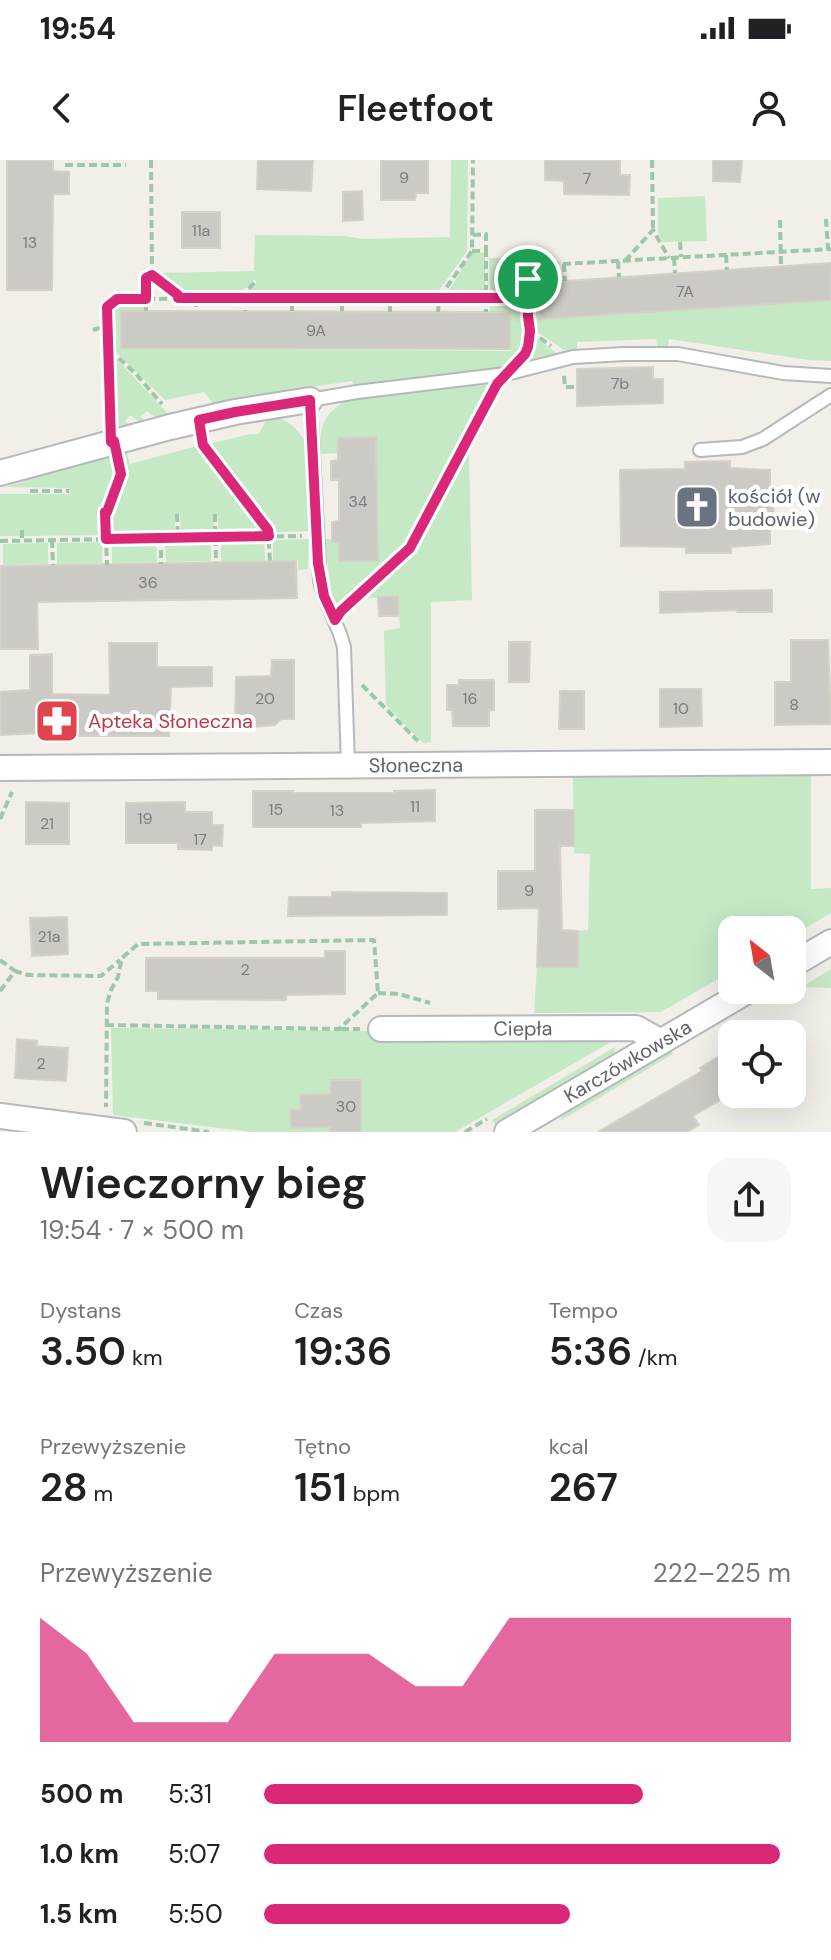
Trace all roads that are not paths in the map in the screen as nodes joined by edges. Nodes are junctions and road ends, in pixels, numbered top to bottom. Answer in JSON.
{"nodes":[{"id":1,"x":831,"y":376,"type":"edge"},
{"id":2,"x":831,"y":395,"type":"edge"},
{"id":3,"x":310,"y":400,"type":"junction"},
{"id":4,"x":700,"y":450,"type":"dead end"},
{"id":5,"x":0,"y":473,"type":"edge"},
{"id":6,"x":831,"y":762,"type":"edge"},
{"id":7,"x":348,"y":766,"type":"junction"},
{"id":8,"x":0,"y":768,"type":"edge"},
{"id":9,"x":831,"y":942,"type":"edge"},
{"id":10,"x":806,"y":957,"type":"edge"},
{"id":11,"x":725,"y":1004,"type":"edge"},
{"id":12,"x":381,"y":1029,"type":"dead end"},
{"id":13,"x":661,"y":1042,"type":"junction"},
{"id":14,"x":0,"y":1116,"type":"edge"},
{"id":15,"x":544,"y":1123,"type":"edge"},
{"id":16,"x":121,"y":1124,"type":"edge"},
{"id":17,"x":507,"y":1132,"type":"edge"}],
"edges":[{"from":1,"to":3,"type":"lane"},
{"from":2,"to":4,"type":"lane"},
{"from":3,"to":5,"type":"street"},
{"from":3,"to":7,"type":"lane"},
{"from":6,"to":7,"type":"street","name":"Słoneczna"},
{"from":7,"to":8,"type":"street","name":"Słoneczna"},
{"from":9,"to":10,"type":"street"},
{"from":11,"to":13,"type":"street","name":"Karczówkowska"},
{"from":12,"to":13,"type":"street","name":"Ciepła"},
{"from":13,"to":15,"type":"street","name":"Karczówkowska"},
{"from":14,"to":16,"type":"street"},
{"from":15,"to":17,"type":"street","name":"Karczówkowska"}]}
